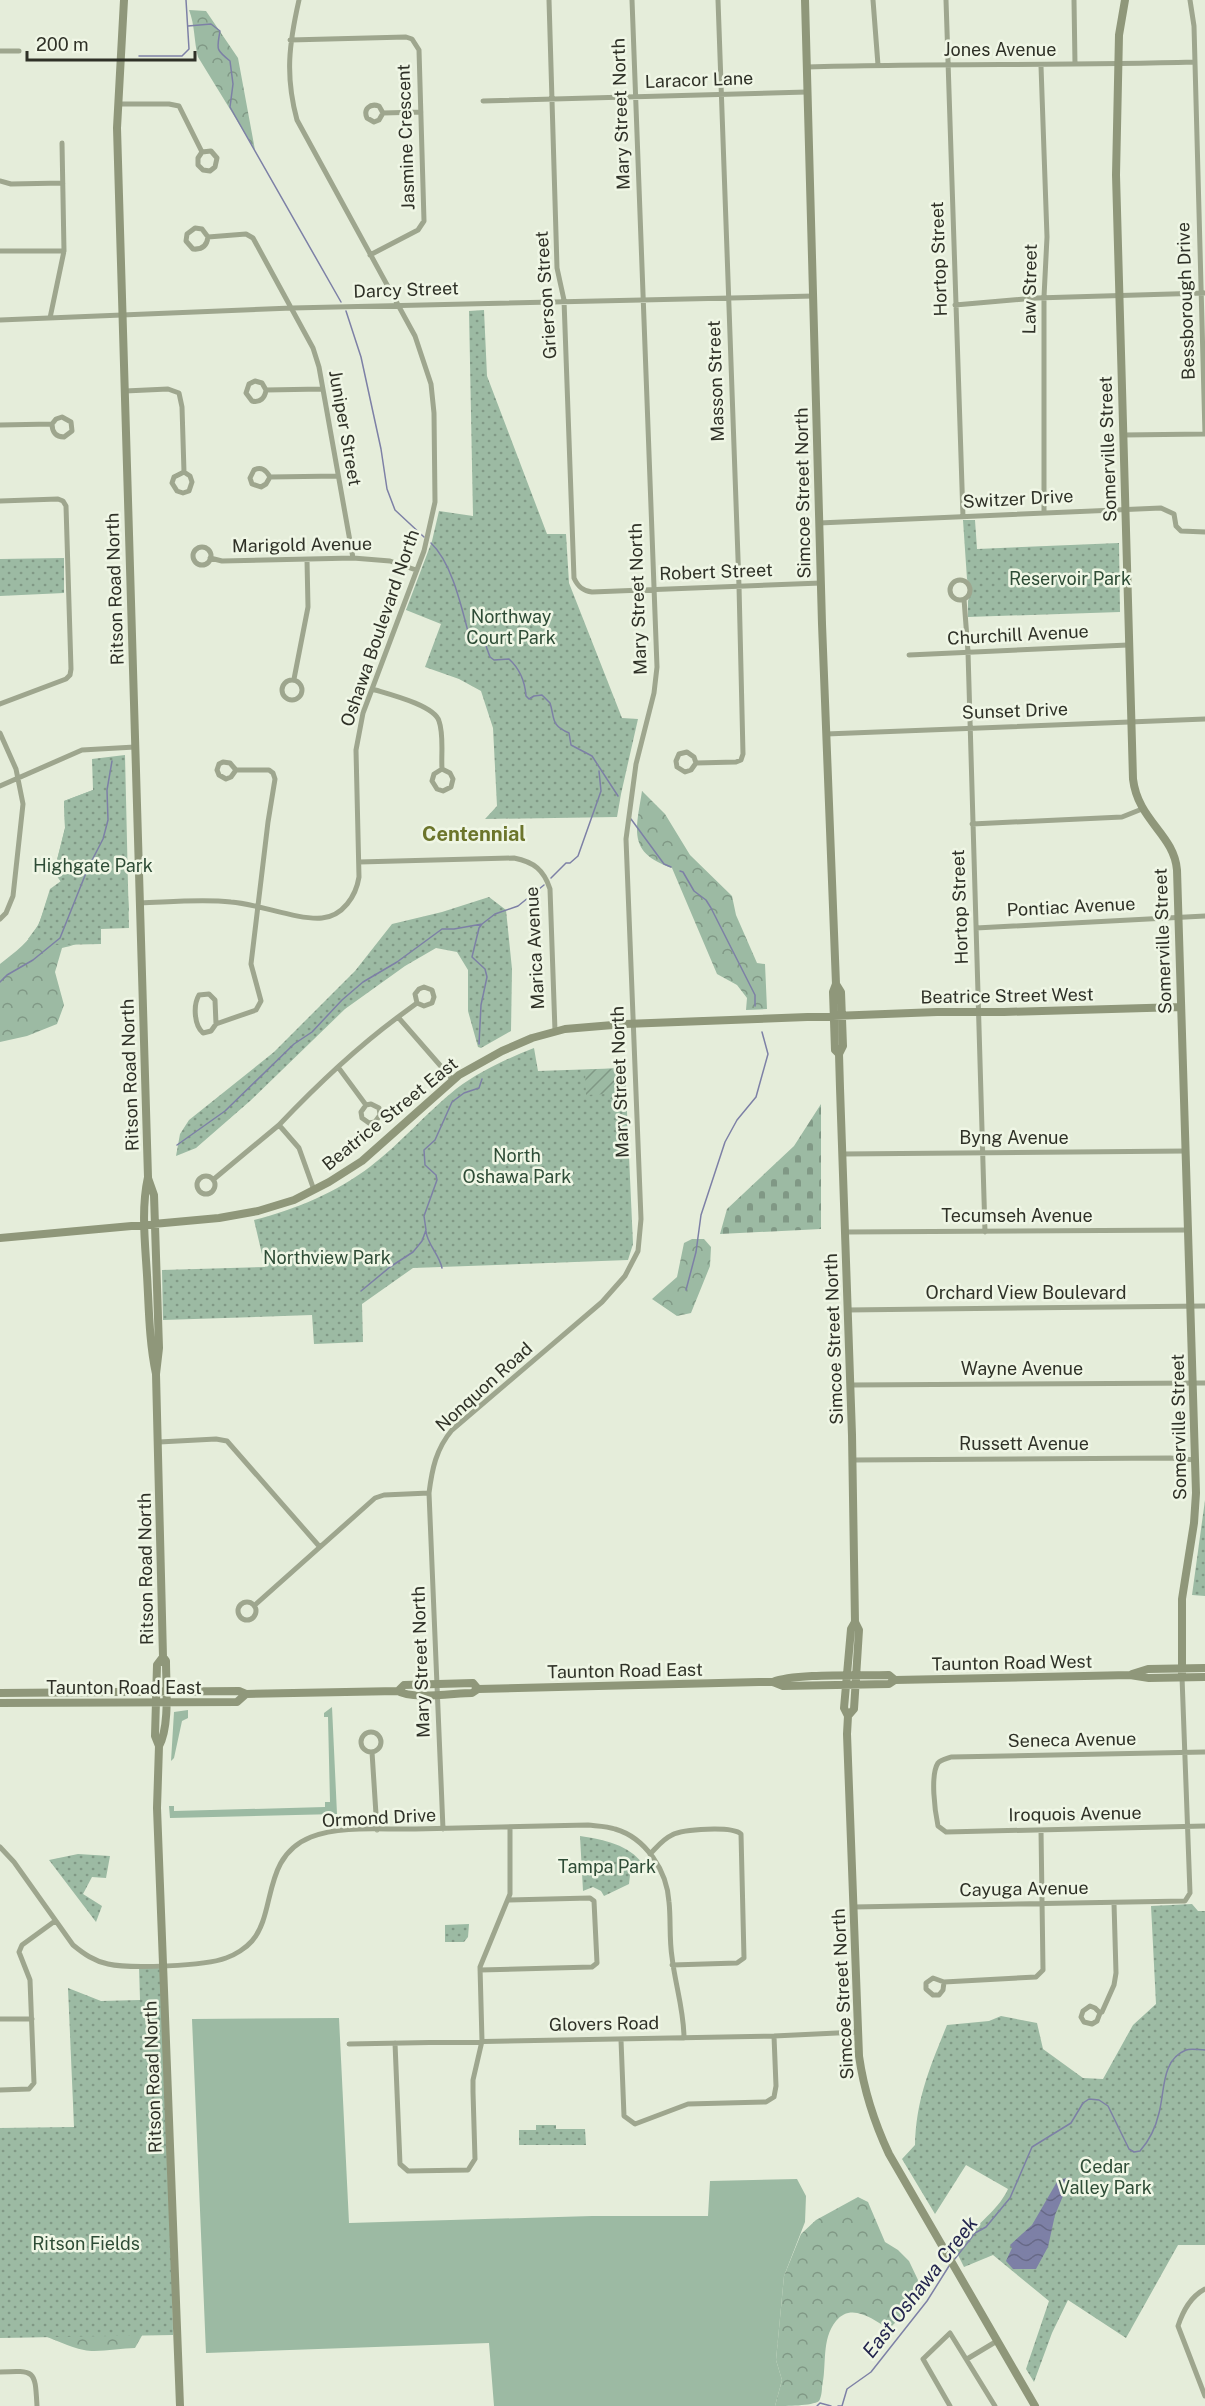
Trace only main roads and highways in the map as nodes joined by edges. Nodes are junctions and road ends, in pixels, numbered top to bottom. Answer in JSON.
{"nodes":[{"id":1,"x":124,"y":0,"type":"edge"},
{"id":2,"x":805,"y":0,"type":"edge"},
{"id":3,"x":1125,"y":0,"type":"edge"},
{"id":4,"x":1181,"y":1007,"type":"junction"},
{"id":5,"x":838,"y":1017,"type":"junction"},
{"id":6,"x":148,"y":1177,"type":"junction"},
{"id":7,"x":154,"y":1223,"type":"junction"},
{"id":8,"x":144,"y":1224,"type":"junction"},
{"id":9,"x":0,"y":1238,"type":"edge"},
{"id":10,"x":156,"y":1374,"type":"junction"},
{"id":11,"x":855,"y":1623,"type":"junction"},
{"id":12,"x":163,"y":1657,"type":"junction"},
{"id":13,"x":1205,"y":1668,"type":"edge"},
{"id":14,"x":1182,"y":1673,"type":"junction"},
{"id":15,"x":847,"y":1676,"type":"junction"},
{"id":16,"x":1205,"y":1677,"type":"edge"},
{"id":17,"x":856,"y":1680,"type":"junction"},
{"id":18,"x":773,"y":1682,"type":"junction"},
{"id":19,"x":846,"y":1685,"type":"junction"},
{"id":20,"x":478,"y":1689,"type":"junction"},
{"id":21,"x":156,"y":1690,"type":"junction"},
{"id":22,"x":166,"y":1690,"type":"junction"},
{"id":23,"x":398,"y":1691,"type":"junction"},
{"id":24,"x":0,"y":1693,"type":"edge"},
{"id":25,"x":246,"y":1694,"type":"junction"},
{"id":26,"x":155,"y":1701,"type":"junction"},
{"id":27,"x":166,"y":1702,"type":"junction"},
{"id":28,"x":0,"y":1703,"type":"edge"},
{"id":29,"x":848,"y":1716,"type":"junction"},
{"id":30,"x":159,"y":1746,"type":"junction"},
{"id":31,"x":180,"y":2406,"type":"edge"},
{"id":32,"x":1035,"y":2406,"type":"edge"}],
"edges":[{"from":1,"to":6,"type":"main road","name":"Ritson Road North"},
{"from":2,"to":5,"type":"main road","name":"Simcoe Street North"},
{"from":3,"to":4,"type":"main road","name":"Somerville Street"},
{"from":4,"to":5,"type":"main road","name":"Beatrice Street West"},
{"from":4,"to":14,"type":"main road","name":"Somerville Street"},
{"from":5,"to":7,"type":"main road","name":"Beatrice Street East"},
{"from":5,"to":11,"type":"main road","name":"Simcoe Street North"},
{"from":6,"to":7,"type":"main road","name":"Ritson Road North"},
{"from":6,"to":8,"type":"main road","name":"Ritson Road North"},
{"from":7,"to":8,"type":"main road","name":"Beatrice Street East"},
{"from":7,"to":10,"type":"main road","name":"Ritson Road North"},
{"from":8,"to":9,"type":"main road","name":"Beatrice Street East"},
{"from":8,"to":10,"type":"main road","name":"Ritson Road North"},
{"from":10,"to":12,"type":"main road","name":"Ritson Road North"},
{"from":11,"to":15,"type":"main road","name":"Simcoe Street North"},
{"from":11,"to":17,"type":"main road","name":"Simcoe Street North"},
{"from":12,"to":21,"type":"main road","name":"Ritson Road North"},
{"from":12,"to":22,"type":"main road","name":"Ritson Road North"},
{"from":13,"to":14,"type":"main road","name":"Taunton Road West"},
{"from":14,"to":16,"type":"main road","name":"Taunton Road West"},
{"from":14,"to":17,"type":"main road","name":"Taunton Road West"},
{"from":15,"to":17,"type":"main road","name":"Taunton Road East"},
{"from":15,"to":18,"type":"main road","name":"Taunton Road East"},
{"from":15,"to":19,"type":"main road","name":"Simcoe Street North"},
{"from":17,"to":19,"type":"main road","name":"Taunton Road East"},
{"from":17,"to":29,"type":"main road","name":"Simcoe Street North"},
{"from":18,"to":19,"type":"main road","name":"Taunton Road East"},
{"from":18,"to":20,"type":"main road","name":"Taunton Road East"},
{"from":19,"to":29,"type":"main road","name":"Simcoe Street North"},
{"from":20,"to":23,"type":"main road","name":"Taunton Road East"},
{"from":20,"to":23,"type":"main road","name":"Taunton Road East"},
{"from":21,"to":22,"type":"main road","name":"Taunton Road East"},
{"from":21,"to":24,"type":"main road","name":"Taunton Road East"},
{"from":21,"to":26,"type":"main road","name":"Ritson Road North"},
{"from":22,"to":25,"type":"main road","name":"Taunton Road East"},
{"from":22,"to":27,"type":"main road","name":"Ritson Road North"},
{"from":23,"to":25,"type":"main road","name":"Taunton Road East"},
{"from":25,"to":27,"type":"main road","name":"Taunton Road East"},
{"from":26,"to":27,"type":"main road","name":"Taunton Road East"},
{"from":26,"to":28,"type":"main road","name":"Taunton Road East"},
{"from":26,"to":30,"type":"main road","name":"Ritson Road North"},
{"from":27,"to":30,"type":"main road","name":"Ritson Road North"},
{"from":29,"to":32,"type":"main road","name":"Simcoe Street North"},
{"from":30,"to":31,"type":"main road","name":"Ritson Road North"}]}
